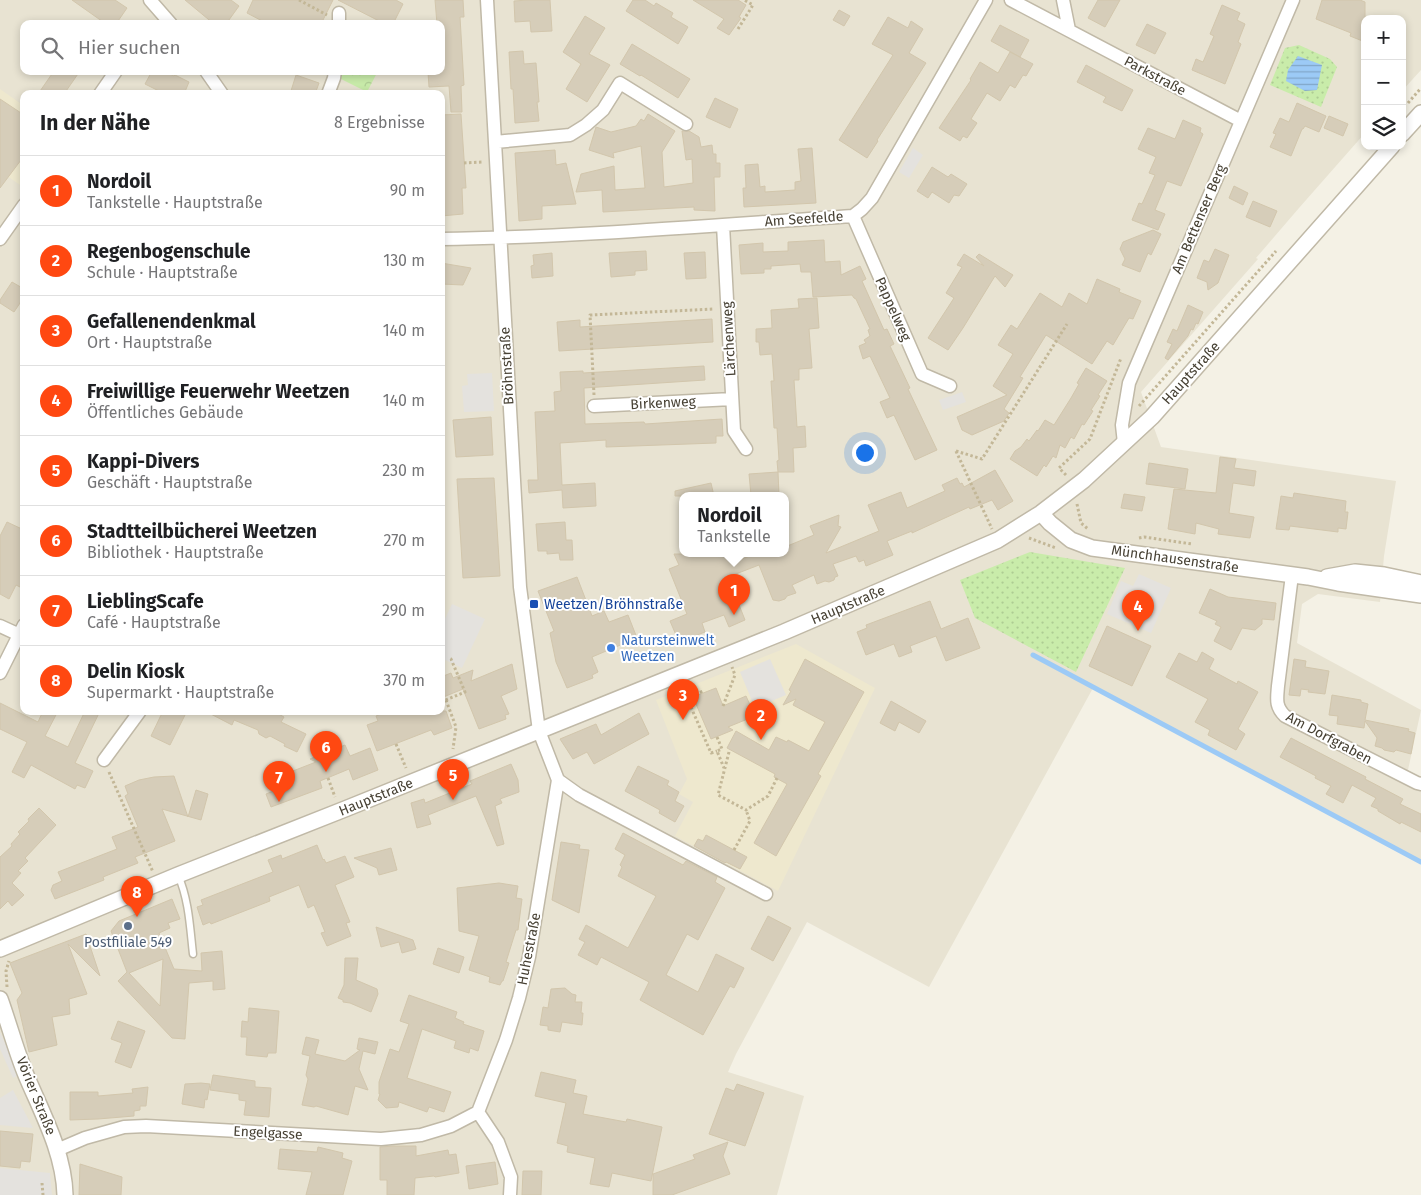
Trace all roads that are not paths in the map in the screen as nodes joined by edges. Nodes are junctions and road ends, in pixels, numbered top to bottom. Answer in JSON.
{"nodes":[{"id":1,"x":150,"y":0,"type":"edge"},
{"id":2,"x":487,"y":0,"type":"edge"},
{"id":3,"x":986,"y":0,"type":"edge"},
{"id":4,"x":1011,"y":0,"type":"edge"},
{"id":5,"x":1063,"y":0,"type":"edge"},
{"id":6,"x":1293,"y":0,"type":"edge"},
{"id":7,"x":166,"y":20,"type":"edge"},
{"id":8,"x":1069,"y":30,"type":"junction"},
{"id":9,"x":113,"y":75,"type":"edge"},
{"id":10,"x":209,"y":75,"type":"edge"},
{"id":11,"x":334,"y":75,"type":"edge"},
{"id":12,"x":103,"y":90,"type":"edge"},
{"id":13,"x":219,"y":90,"type":"edge"},
{"id":14,"x":330,"y":90,"type":"edge"},
{"id":15,"x":1421,"y":113,"type":"edge"},
{"id":16,"x":1241,"y":121,"type":"junction"},
{"id":17,"x":686,"y":124,"type":"dead end"},
{"id":18,"x":1406,"y":130,"type":"edge"},
{"id":19,"x":495,"y":142,"type":"junction"},
{"id":20,"x":1388,"y":150,"type":"edge"},
{"id":21,"x":20,"y":211,"type":"edge"},
{"id":22,"x":852,"y":216,"type":"junction"},
{"id":23,"x":723,"y":225,"type":"junction"},
{"id":24,"x":500,"y":238,"type":"junction"},
{"id":25,"x":445,"y":239,"type":"edge"},
{"id":26,"x":0,"y":240,"type":"edge"},
{"id":27,"x":950,"y":386,"type":"dead end"},
{"id":28,"x":732,"y":399,"type":"junction"},
{"id":29,"x":594,"y":406,"type":"road end"},
{"id":30,"x":1124,"y":443,"type":"junction"},
{"id":31,"x":746,"y":449,"type":"dead end"},
{"id":32,"x":1041,"y":513,"type":"junction"},
{"id":33,"x":1292,"y":575,"type":"junction"},
{"id":34,"x":1320,"y":579,"type":"junction"},
{"id":35,"x":1421,"y":583,"type":"edge"},
{"id":36,"x":1421,"y":595,"type":"edge"},
{"id":37,"x":0,"y":626,"type":"edge"},
{"id":38,"x":20,"y":631,"type":"edge"},
{"id":39,"x":20,"y":636,"type":"edge"},
{"id":40,"x":0,"y":673,"type":"edge"},
{"id":41,"x":137,"y":715,"type":"edge"},
{"id":42,"x":539,"y":731,"type":"junction"},
{"id":43,"x":104,"y":760,"type":"road end"},
{"id":44,"x":558,"y":780,"type":"junction"},
{"id":45,"x":1421,"y":784,"type":"edge"},
{"id":46,"x":178,"y":875,"type":"junction"},
{"id":47,"x":766,"y":894,"type":"dead end"},
{"id":48,"x":0,"y":948,"type":"edge"},
{"id":49,"x":193,"y":954,"type":"dead end"},
{"id":50,"x":0,"y":999,"type":"edge"},
{"id":51,"x":478,"y":1112,"type":"junction"},
{"id":52,"x":57,"y":1150,"type":"junction"},
{"id":53,"x":64,"y":1195,"type":"edge"},
{"id":54,"x":510,"y":1195,"type":"edge"}],
"edges":[{"from":1,"to":7,"type":"street"},
{"from":2,"to":19,"type":"street","name":"Bröhnstraße"},
{"from":3,"to":22,"type":"street","name":"Am Seefelde"},
{"from":4,"to":8,"type":"street","name":"Parkstraße"},
{"from":5,"to":8,"type":"street"},
{"from":6,"to":16,"type":"street","name":"Am Bettenser Berg"},
{"from":8,"to":16,"type":"street","name":"Parkstraße"},
{"from":9,"to":12,"type":"street"},
{"from":10,"to":13,"type":"street"},
{"from":11,"to":14,"type":"street"},
{"from":15,"to":18,"type":"street"},
{"from":16,"to":30,"type":"street","name":"Am Bettenser Berg"},
{"from":17,"to":19,"type":"street"},
{"from":19,"to":24,"type":"street","name":"Bröhnstraße"},
{"from":20,"to":30,"type":"street","name":"Hauptstraße"},
{"from":21,"to":26,"type":"street"},
{"from":22,"to":23,"type":"street","name":"Am Seefelde"},
{"from":22,"to":27,"type":"street","name":"Pappelweg"},
{"from":23,"to":24,"type":"street","name":"Am Seefelde"},
{"from":23,"to":28,"type":"street","name":"Lärchenweg"},
{"from":24,"to":25,"type":"street","name":"Am Seefelde"},
{"from":24,"to":42,"type":"street","name":"Bröhnstraße"},
{"from":28,"to":29,"type":"street","name":"Birkenweg"},
{"from":28,"to":31,"type":"street","name":"Lärchenweg"},
{"from":30,"to":32,"type":"street","name":"Hauptstraße"},
{"from":32,"to":33,"type":"street","name":"Münchhausenstraße"},
{"from":32,"to":42,"type":"street","name":"Hauptstraße"},
{"from":33,"to":34,"type":"street","name":"Münchhausenstraße"},
{"from":33,"to":45,"type":"street","name":"Am Dorfgraben"},
{"from":34,"to":35,"type":"street","name":"Münchhausenstraße"},
{"from":34,"to":36,"type":"street","name":"Münchhausenstraße"},
{"from":37,"to":38,"type":"street"},
{"from":39,"to":40,"type":"street"},
{"from":41,"to":43,"type":"street"},
{"from":42,"to":44,"type":"street"},
{"from":42,"to":46,"type":"street","name":"Hauptstraße"},
{"from":44,"to":47,"type":"street"},
{"from":44,"to":51,"type":"street","name":"Huhestraße"},
{"from":46,"to":48,"type":"street","name":"Hauptstraße"},
{"from":46,"to":49,"type":"lane"},
{"from":50,"to":52,"type":"street","name":"Vörier Straße"},
{"from":51,"to":52,"type":"street","name":"Engelgasse"},
{"from":51,"to":54,"type":"street"},
{"from":52,"to":53,"type":"street","name":"Vörier Straße"}]}
